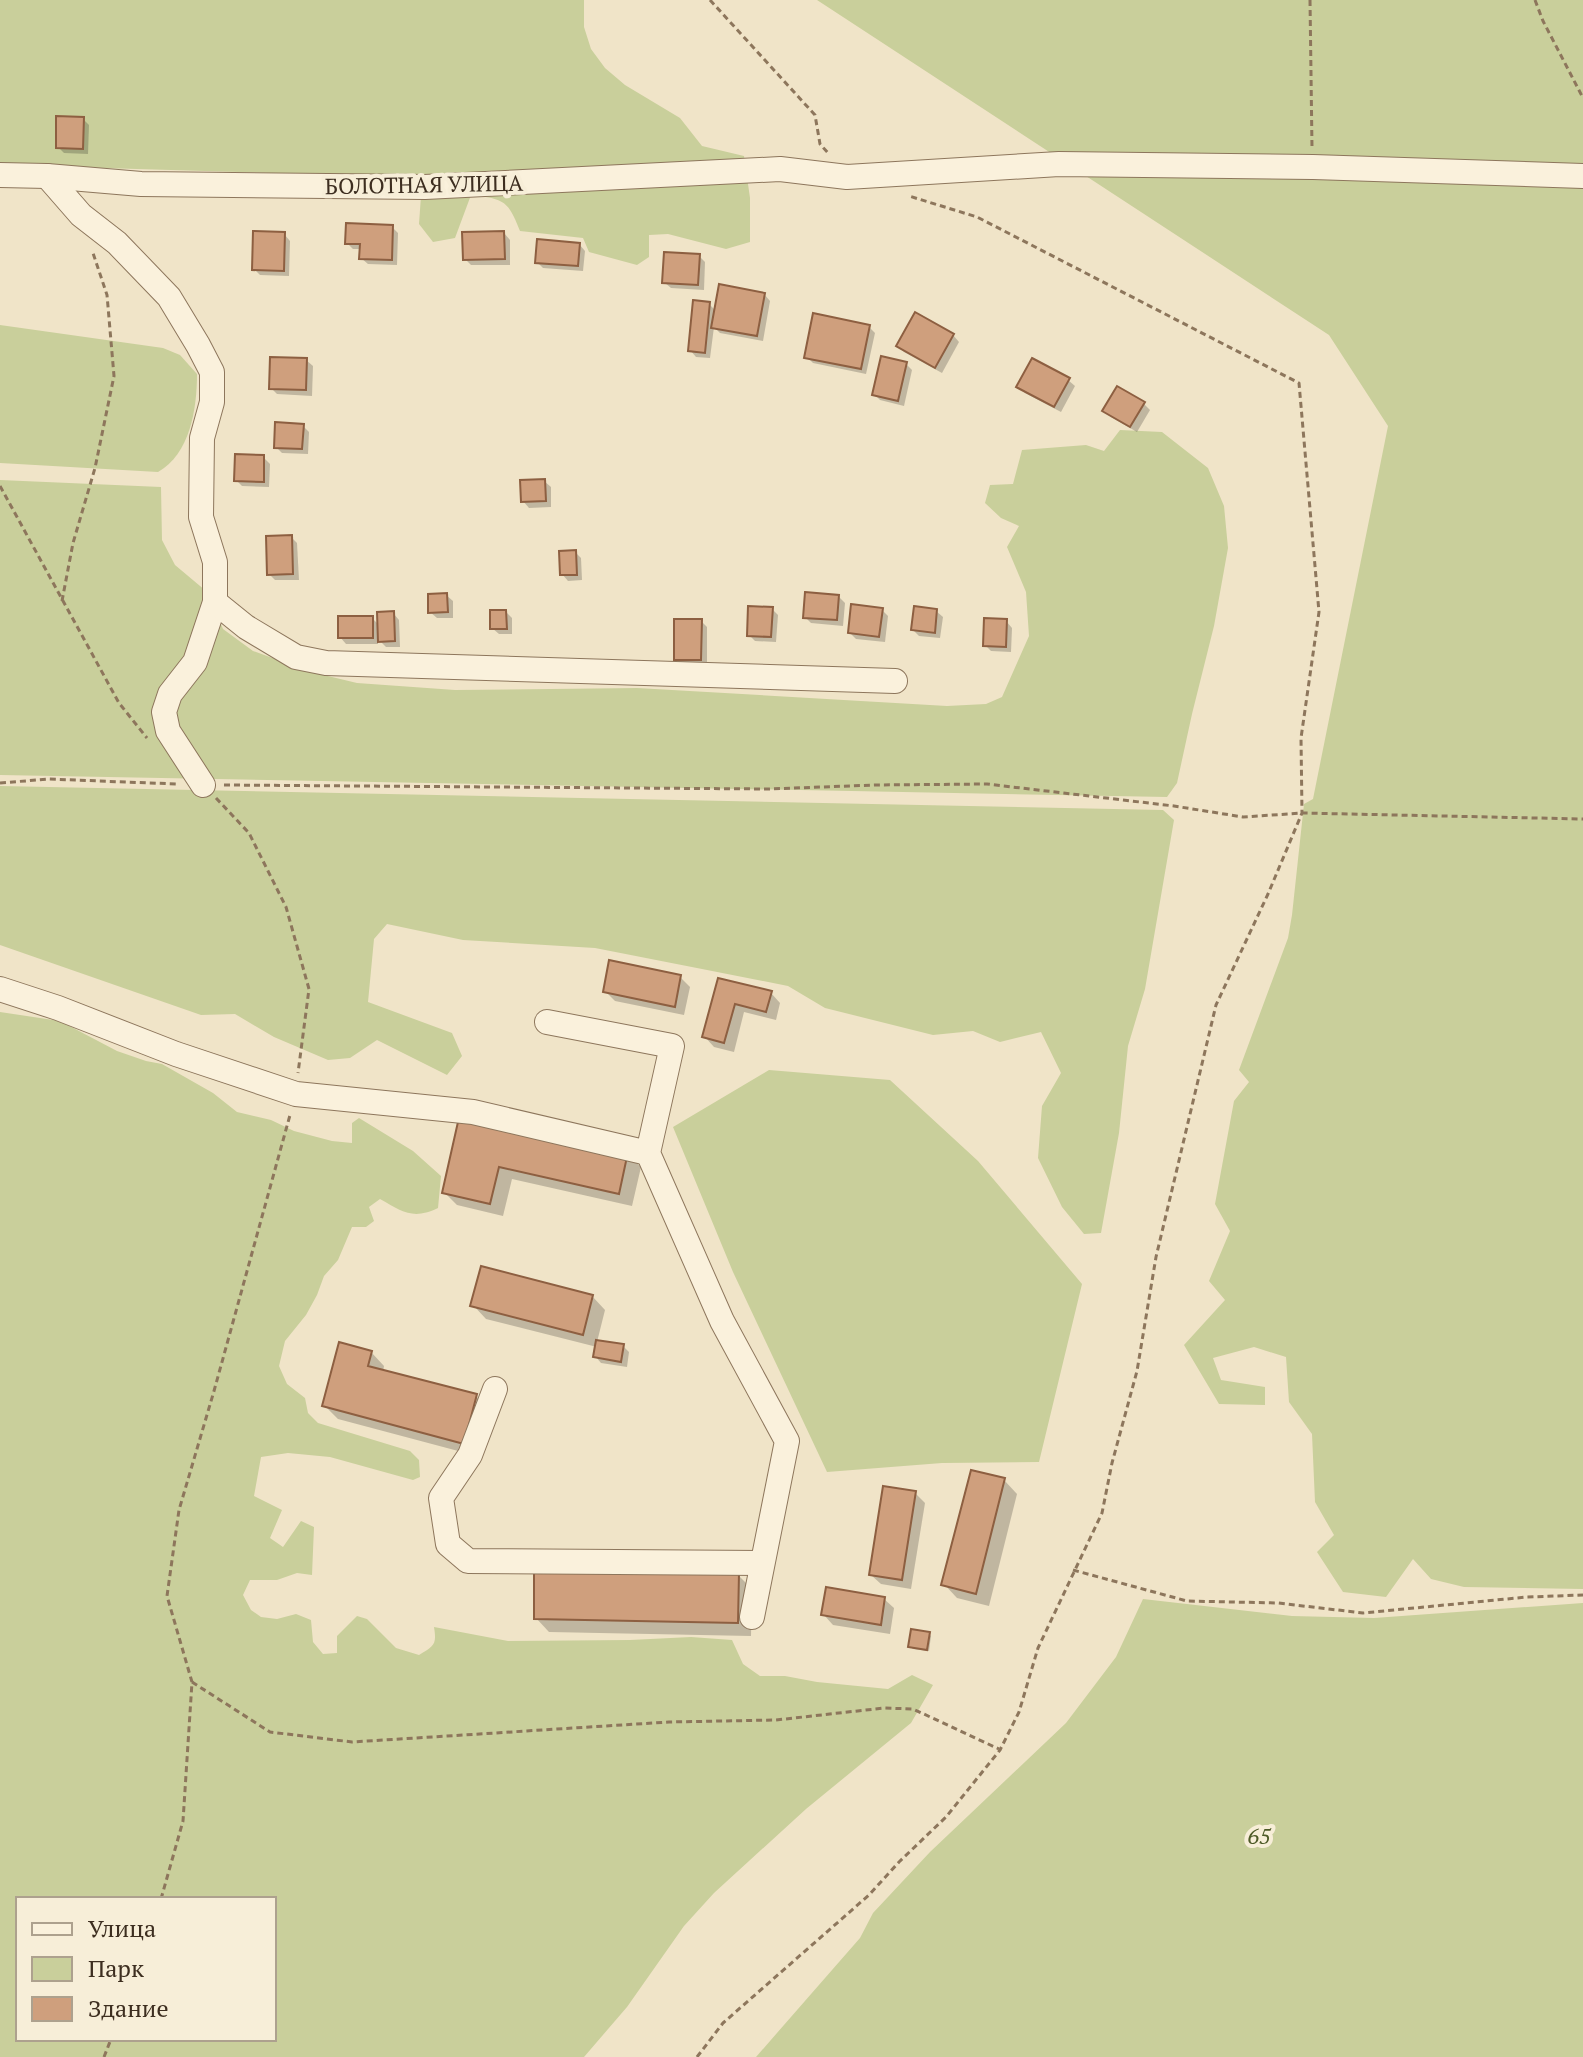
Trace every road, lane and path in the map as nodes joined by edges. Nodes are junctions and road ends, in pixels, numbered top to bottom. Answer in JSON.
{"nodes":[{"id":1,"x":710,"y":0,"type":"edge"},
{"id":2,"x":1310,"y":0,"type":"edge"},
{"id":3,"x":1535,"y":0,"type":"edge"},
{"id":4,"x":1583,"y":98,"type":"edge"},
{"id":5,"x":1313,"y":167,"type":"junction"},
{"id":6,"x":0,"y":175,"type":"edge"},
{"id":7,"x":47,"y":176,"type":"junction"},
{"id":8,"x":1583,"y":176,"type":"edge"},
{"id":9,"x":847,"y":177,"type":"junction"},
{"id":10,"x":905,"y":194,"type":"dead end"},
{"id":11,"x":81,"y":215,"type":"junction"},
{"id":12,"x":0,"y":486,"type":"edge"},
{"id":13,"x":62,"y":601,"type":"junction"},
{"id":14,"x":215,"y":602,"type":"junction"},
{"id":15,"x":895,"y":681,"type":"dead end"},
{"id":16,"x":155,"y":746,"type":"dead end"},
{"id":17,"x":0,"y":783,"type":"edge"},
{"id":18,"x":203,"y":785,"type":"junction"},
{"id":19,"x":1302,"y":813,"type":"junction"},
{"id":20,"x":1583,"y":819,"type":"edge"},
{"id":21,"x":0,"y":989,"type":"edge"},
{"id":22,"x":547,"y":1022,"type":"dead end"},
{"id":23,"x":296,"y":1094,"type":"junction"},
{"id":24,"x":648,"y":1153,"type":"junction"},
{"id":25,"x":495,"y":1389,"type":"dead end"},
{"id":26,"x":762,"y":1563,"type":"junction"},
{"id":27,"x":1073,"y":1570,"type":"junction"},
{"id":28,"x":1583,"y":1595,"type":"edge"},
{"id":29,"x":752,"y":1617,"type":"dead end"},
{"id":30,"x":192,"y":1682,"type":"junction"},
{"id":31,"x":1000,"y":1750,"type":"junction"},
{"id":32,"x":162,"y":1897,"type":"edge"},
{"id":33,"x":697,"y":2057,"type":"edge"}],
"edges":[{"from":1,"to":9,"type":"path"},
{"from":2,"to":5,"type":"path"},
{"from":3,"to":4,"type":"path"},
{"from":5,"to":8,"type":"street","name":"БОЛОТНАЯ УЛИЦА"},
{"from":5,"to":9,"type":"street","name":"БОЛОТНАЯ УЛИЦА"},
{"from":6,"to":7,"type":"street","name":"БОЛОТНАЯ УЛИЦА"},
{"from":7,"to":9,"type":"street","name":"БОЛОТНАЯ УЛИЦА"},
{"from":7,"to":11,"type":"street"},
{"from":10,"to":19,"type":"path"},
{"from":11,"to":13,"type":"path"},
{"from":11,"to":14,"type":"street"},
{"from":12,"to":13,"type":"path"},
{"from":13,"to":16,"type":"path"},
{"from":14,"to":15,"type":"street"},
{"from":14,"to":18,"type":"street"},
{"from":17,"to":18,"type":"path"},
{"from":18,"to":19,"type":"path"},
{"from":18,"to":23,"type":"path"},
{"from":19,"to":20,"type":"path"},
{"from":19,"to":27,"type":"path"},
{"from":21,"to":23,"type":"street"},
{"from":22,"to":24,"type":"street"},
{"from":23,"to":24,"type":"street"},
{"from":23,"to":30,"type":"path"},
{"from":24,"to":26,"type":"street"},
{"from":25,"to":26,"type":"street"},
{"from":26,"to":29,"type":"street"},
{"from":27,"to":28,"type":"path"},
{"from":27,"to":31,"type":"path"},
{"from":30,"to":31,"type":"path"},
{"from":30,"to":32,"type":"path"},
{"from":31,"to":33,"type":"path"}]}
